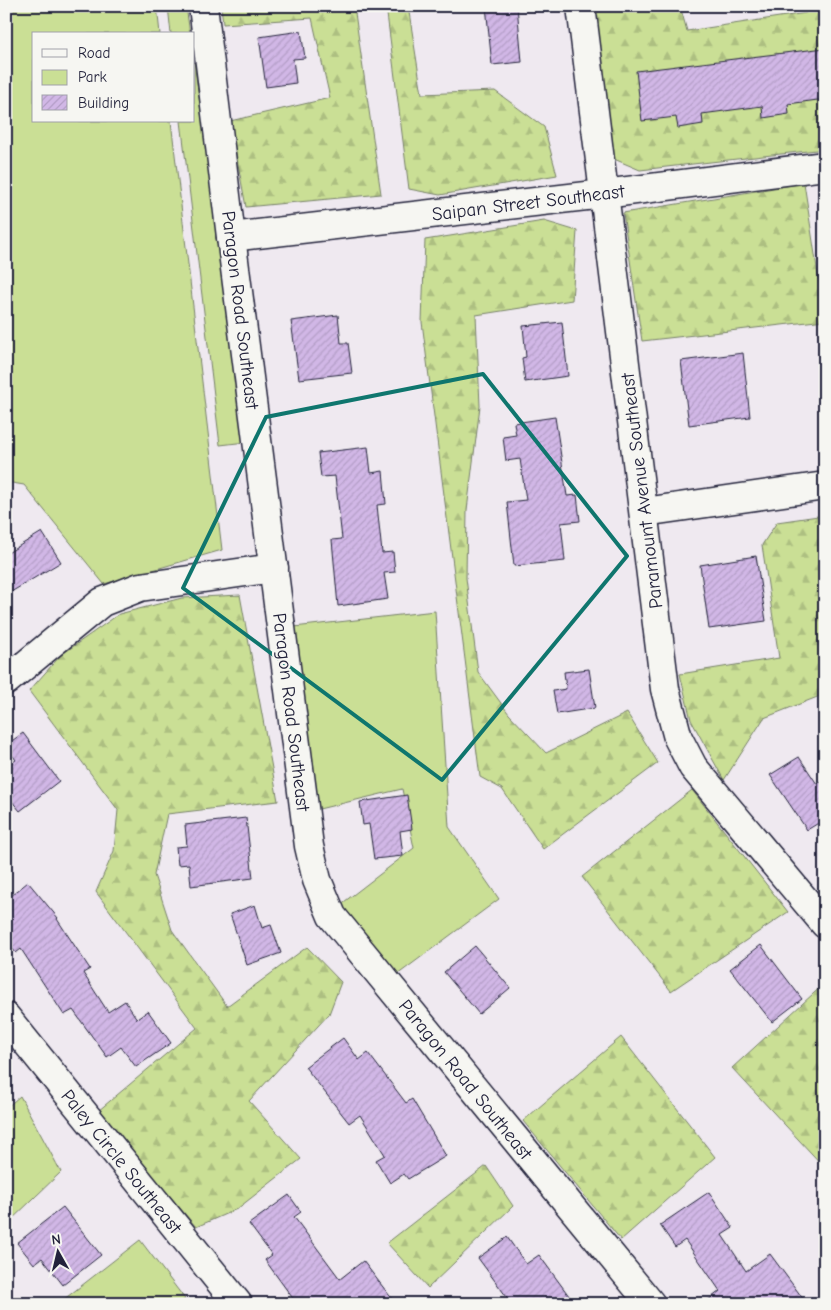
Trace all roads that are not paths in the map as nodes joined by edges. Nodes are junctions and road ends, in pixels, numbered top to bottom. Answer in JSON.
{"nodes":[{"id":1,"x":204,"y":6,"type":"edge"},
{"id":2,"x":580,"y":6,"type":"edge"},
{"id":3,"x":825,"y":166,"type":"edge"},
{"id":4,"x":604,"y":194,"type":"junction"},
{"id":5,"x":231,"y":237,"type":"junction"},
{"id":6,"x":825,"y":486,"type":"edge"},
{"id":7,"x":644,"y":512,"type":"junction"},
{"id":8,"x":274,"y":568,"type":"junction"},
{"id":9,"x":6,"y":681,"type":"edge"},
{"id":10,"x":820,"y":909,"type":"edge"},
{"id":11,"x":6,"y":1017,"type":"edge"},
{"id":12,"x":238,"y":1304,"type":"edge"},
{"id":13,"x":651,"y":1304,"type":"edge"}],
"edges":[{"from":1,"to":5,"type":"street","name":"Paragon Road Southeast"},
{"from":2,"to":4,"type":"street","name":"Paramount Avenue Southeast"},
{"from":3,"to":4,"type":"street","name":"Saipan Street Southeast"},
{"from":4,"to":5,"type":"street","name":"Saipan Street Southeast"},
{"from":4,"to":7,"type":"street","name":"Paramount Avenue Southeast"},
{"from":5,"to":8,"type":"street","name":"Paragon Road Southeast"},
{"from":6,"to":7,"type":"street"},
{"from":7,"to":10,"type":"street","name":"Paramount Avenue Southeast"},
{"from":8,"to":9,"type":"street"},
{"from":8,"to":13,"type":"street","name":"Paragon Road Southeast"},
{"from":11,"to":12,"type":"street","name":"Paley Circle Southeast"}]}
